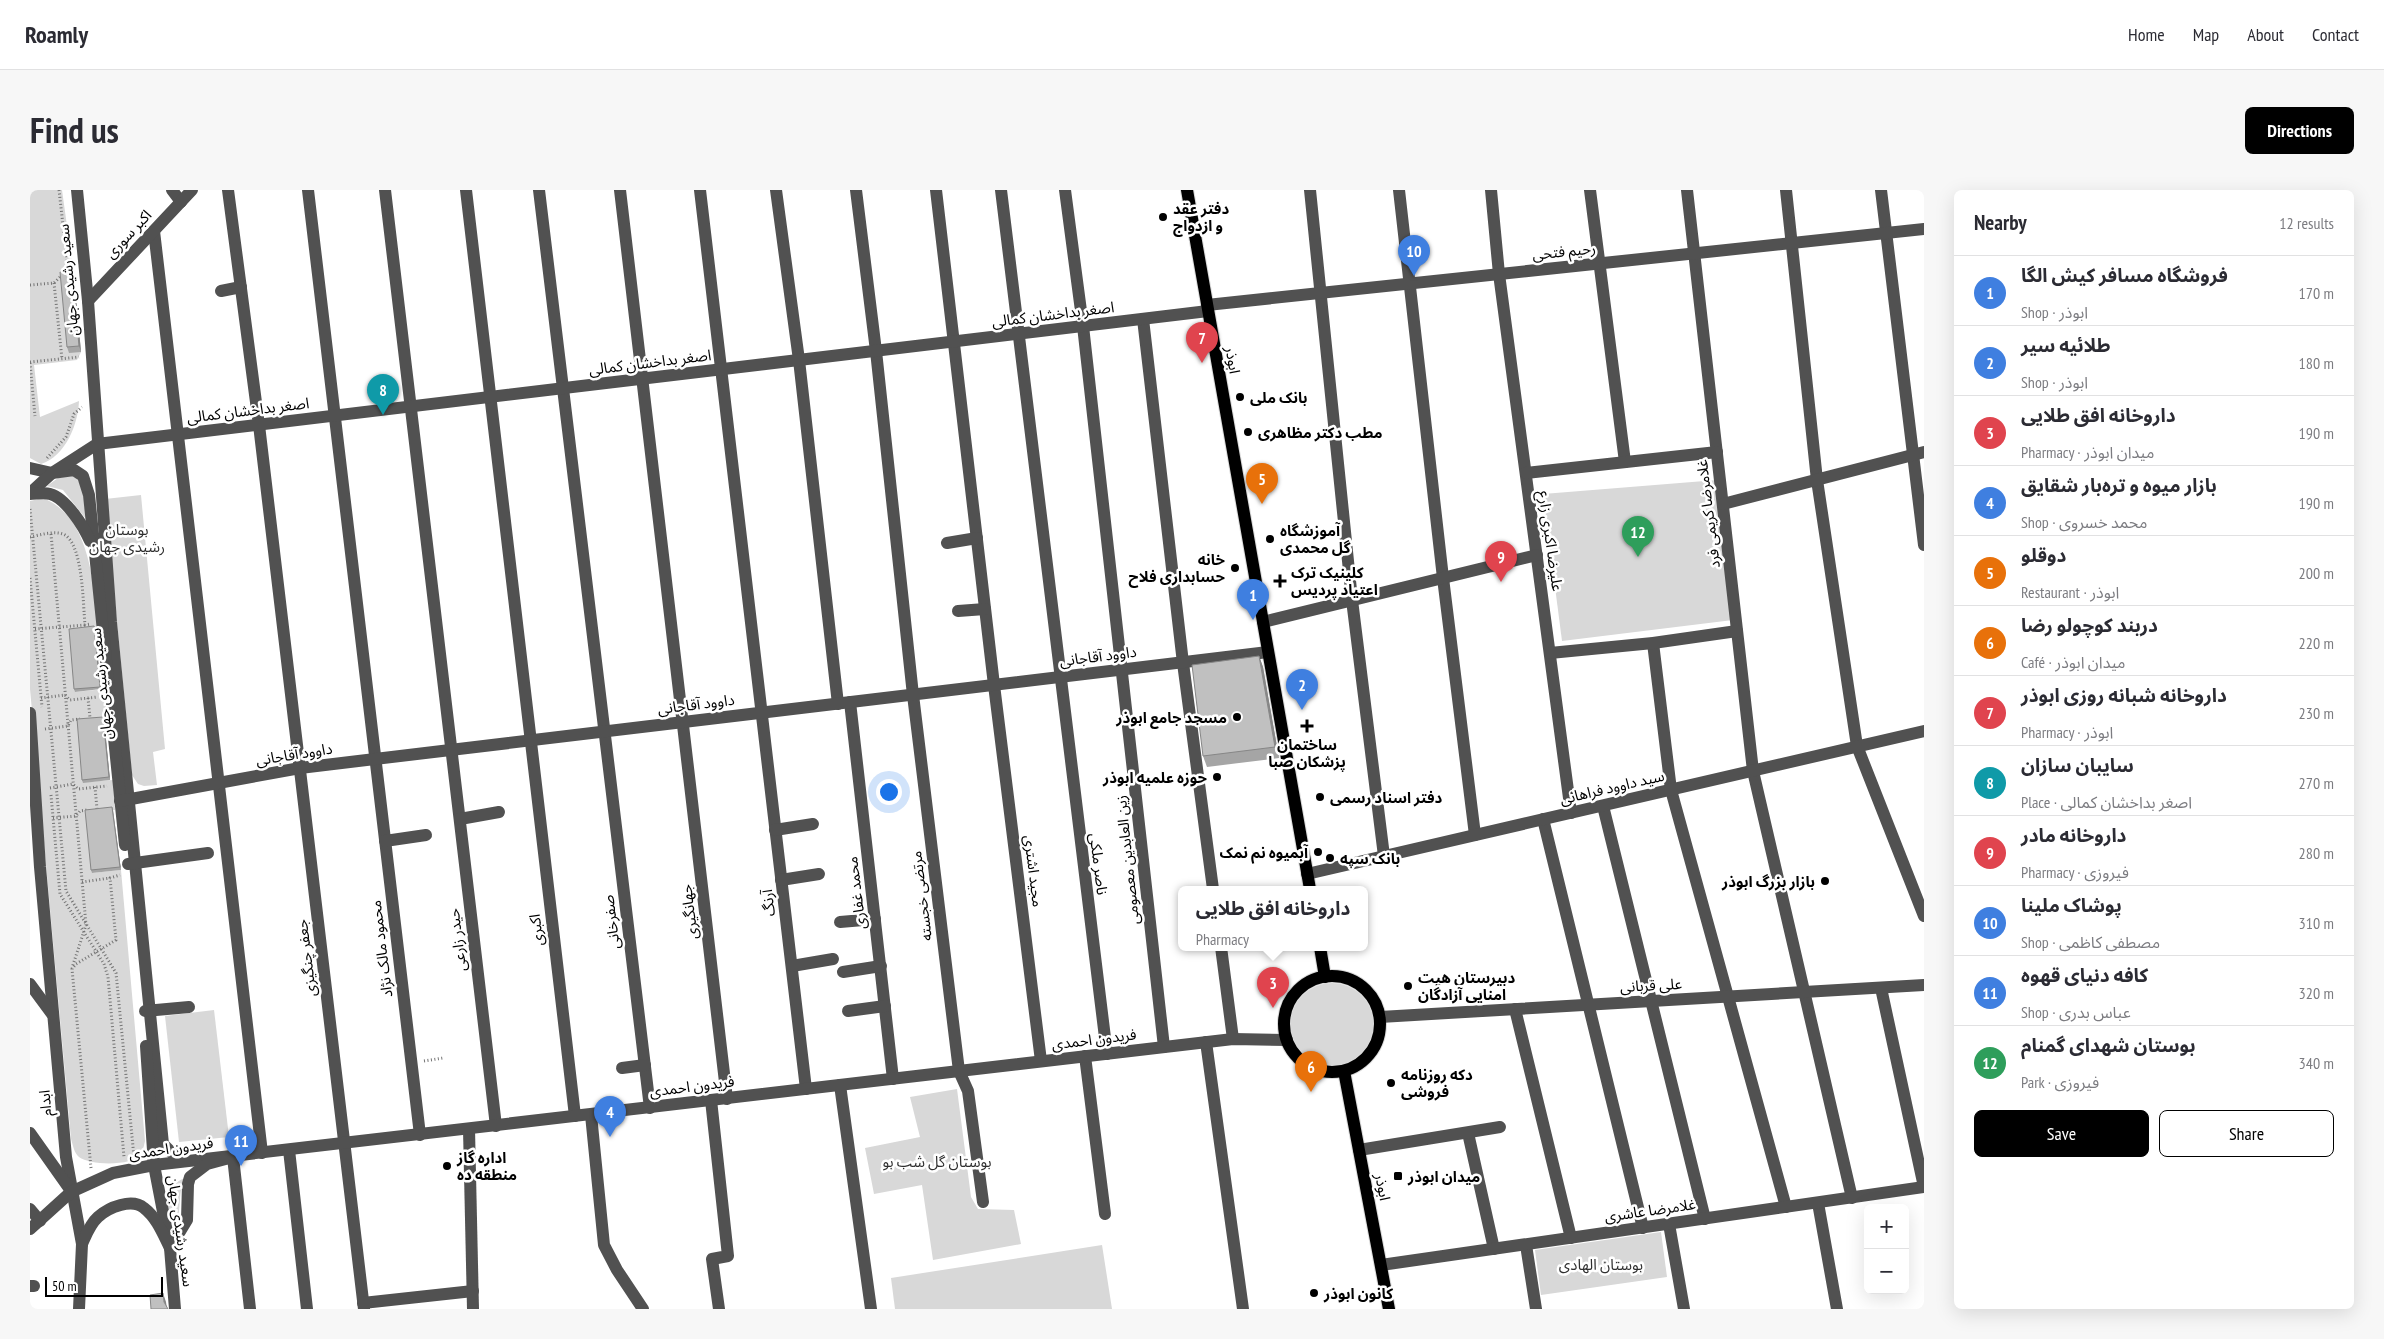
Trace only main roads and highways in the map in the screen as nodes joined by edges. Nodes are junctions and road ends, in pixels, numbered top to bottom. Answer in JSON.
{"nodes":[{"id":1,"x":1187,"y":190,"type":"edge"},
{"id":2,"x":1309,"y":886,"type":"edge"},
{"id":3,"x":1321,"y":951,"type":"edge"},
{"id":4,"x":1325,"y":977,"type":"junction"},
{"id":5,"x":1344,"y":1071,"type":"junction"},
{"id":6,"x":1389,"y":1309,"type":"edge"}],
"edges":[{"from":1,"to":2,"type":"main road","name":"ابوذر"},
{"from":3,"to":4,"type":"main road"},
{"from":4,"to":5,"type":"main road"},
{"from":4,"to":5,"type":"main road"},
{"from":5,"to":6,"type":"main road","name":"ابوذر"}]}
